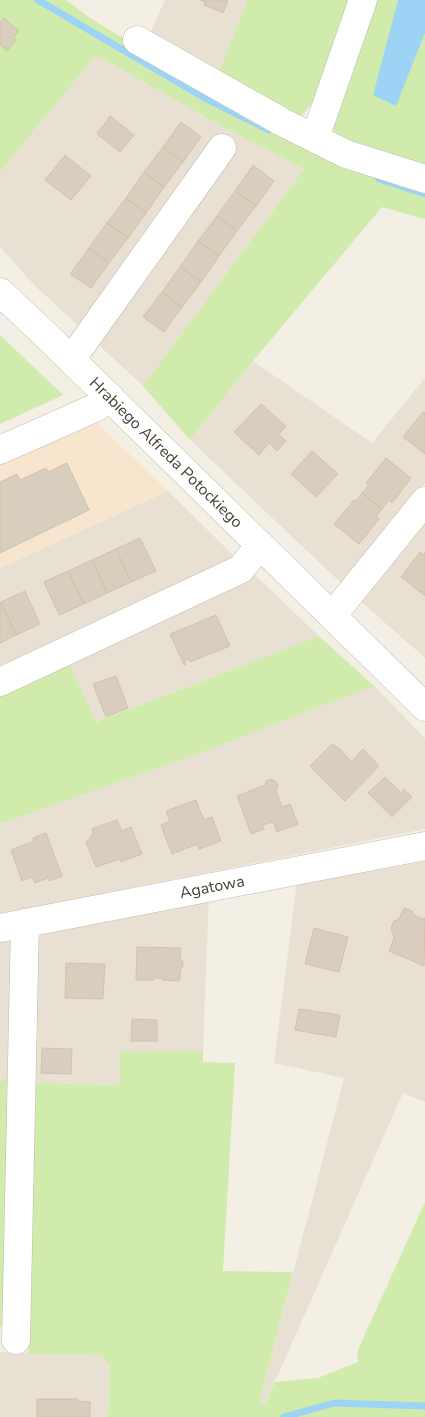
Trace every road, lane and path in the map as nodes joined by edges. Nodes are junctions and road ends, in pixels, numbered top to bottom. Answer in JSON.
{"nodes":[{"id":1,"x":363,"y":0,"type":"edge"},
{"id":2,"x":137,"y":40,"type":"dead end"},
{"id":3,"x":314,"y":138,"type":"junction"},
{"id":4,"x":222,"y":148,"type":"dead end"},
{"id":5,"x":425,"y":179,"type":"edge"},
{"id":6,"x":5,"y":307,"type":"edge"},
{"id":7,"x":71,"y":360,"type":"junction"},
{"id":8,"x":110,"y":398,"type":"junction"},
{"id":9,"x":0,"y":450,"type":"edge"},
{"id":10,"x":425,"y":501,"type":"edge"},
{"id":11,"x":260,"y":545,"type":"junction"},
{"id":12,"x":332,"y":616,"type":"junction"},
{"id":13,"x":0,"y":682,"type":"edge"},
{"id":14,"x":425,"y":707,"type":"edge"},
{"id":15,"x":425,"y":846,"type":"edge"},
{"id":16,"x":12,"y":926,"type":"edge"},
{"id":17,"x":16,"y":1340,"type":"dead end"}],
"edges":[{"from":1,"to":3,"type":"street"},
{"from":2,"to":3,"type":"street"},
{"from":3,"to":5,"type":"street"},
{"from":4,"to":7,"type":"street"},
{"from":6,"to":7,"type":"street","name":"Hrabiego Alfreda Potockiego"},
{"from":7,"to":8,"type":"street","name":"Hrabiego Alfreda Potockiego"},
{"from":8,"to":9,"type":"street"},
{"from":8,"to":11,"type":"street","name":"Hrabiego Alfreda Potockiego"},
{"from":10,"to":12,"type":"street"},
{"from":11,"to":12,"type":"street","name":"Hrabiego Alfreda Potockiego"},
{"from":11,"to":13,"type":"street"},
{"from":12,"to":14,"type":"street","name":"Hrabiego Alfreda Potockiego"},
{"from":15,"to":16,"type":"street","name":"Agatowa"},
{"from":16,"to":17,"type":"street"}]}
